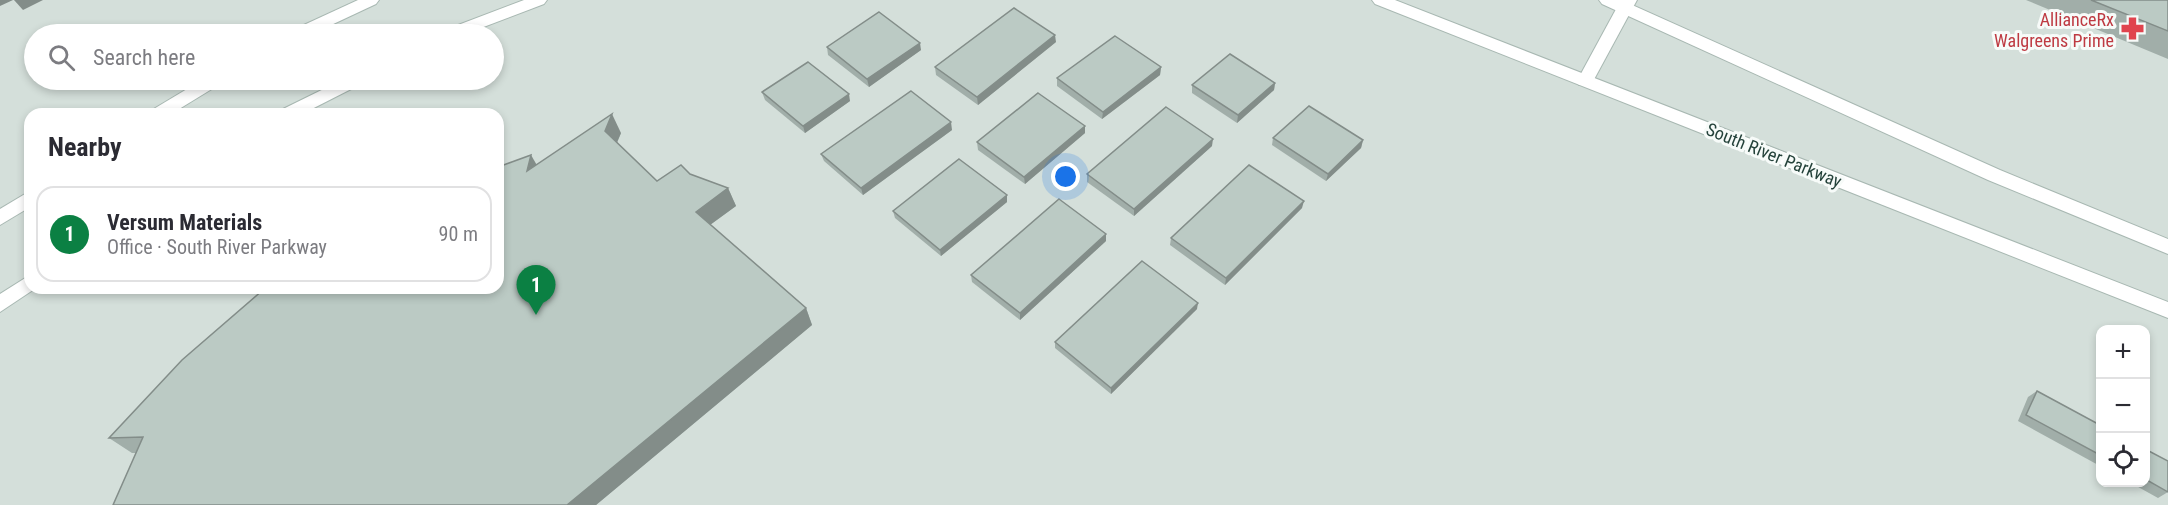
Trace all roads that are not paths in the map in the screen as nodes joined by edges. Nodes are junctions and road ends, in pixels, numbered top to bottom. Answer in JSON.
{"nodes":[{"id":1,"x":371,"y":0,"type":"edge"},
{"id":2,"x":539,"y":0,"type":"edge"},
{"id":3,"x":1380,"y":0,"type":"edge"},
{"id":4,"x":1620,"y":2,"type":"edge"},
{"id":5,"x":320,"y":24,"type":"edge"},
{"id":6,"x":477,"y":24,"type":"edge"},
{"id":7,"x":1585,"y":81,"type":"junction"},
{"id":8,"x":198,"y":90,"type":"edge"},
{"id":9,"x":335,"y":90,"type":"edge"},
{"id":10,"x":169,"y":108,"type":"edge"},
{"id":11,"x":299,"y":108,"type":"edge"},
{"id":12,"x":24,"y":202,"type":"edge"},
{"id":13,"x":0,"y":218,"type":"edge"},
{"id":14,"x":2168,"y":248,"type":"edge"},
{"id":15,"x":24,"y":287,"type":"edge"},
{"id":16,"x":0,"y":304,"type":"edge"},
{"id":17,"x":2168,"y":310,"type":"edge"}],
"edges":[{"from":1,"to":5,"type":"street"},
{"from":2,"to":6,"type":"street"},
{"from":3,"to":7,"type":"street","name":"South River Parkway"},
{"from":4,"to":7,"type":"street"},
{"from":4,"to":14,"type":"street"},
{"from":7,"to":17,"type":"street","name":"South River Parkway"},
{"from":8,"to":10,"type":"street"},
{"from":9,"to":11,"type":"street"},
{"from":12,"to":13,"type":"street"},
{"from":15,"to":16,"type":"street"}]}
